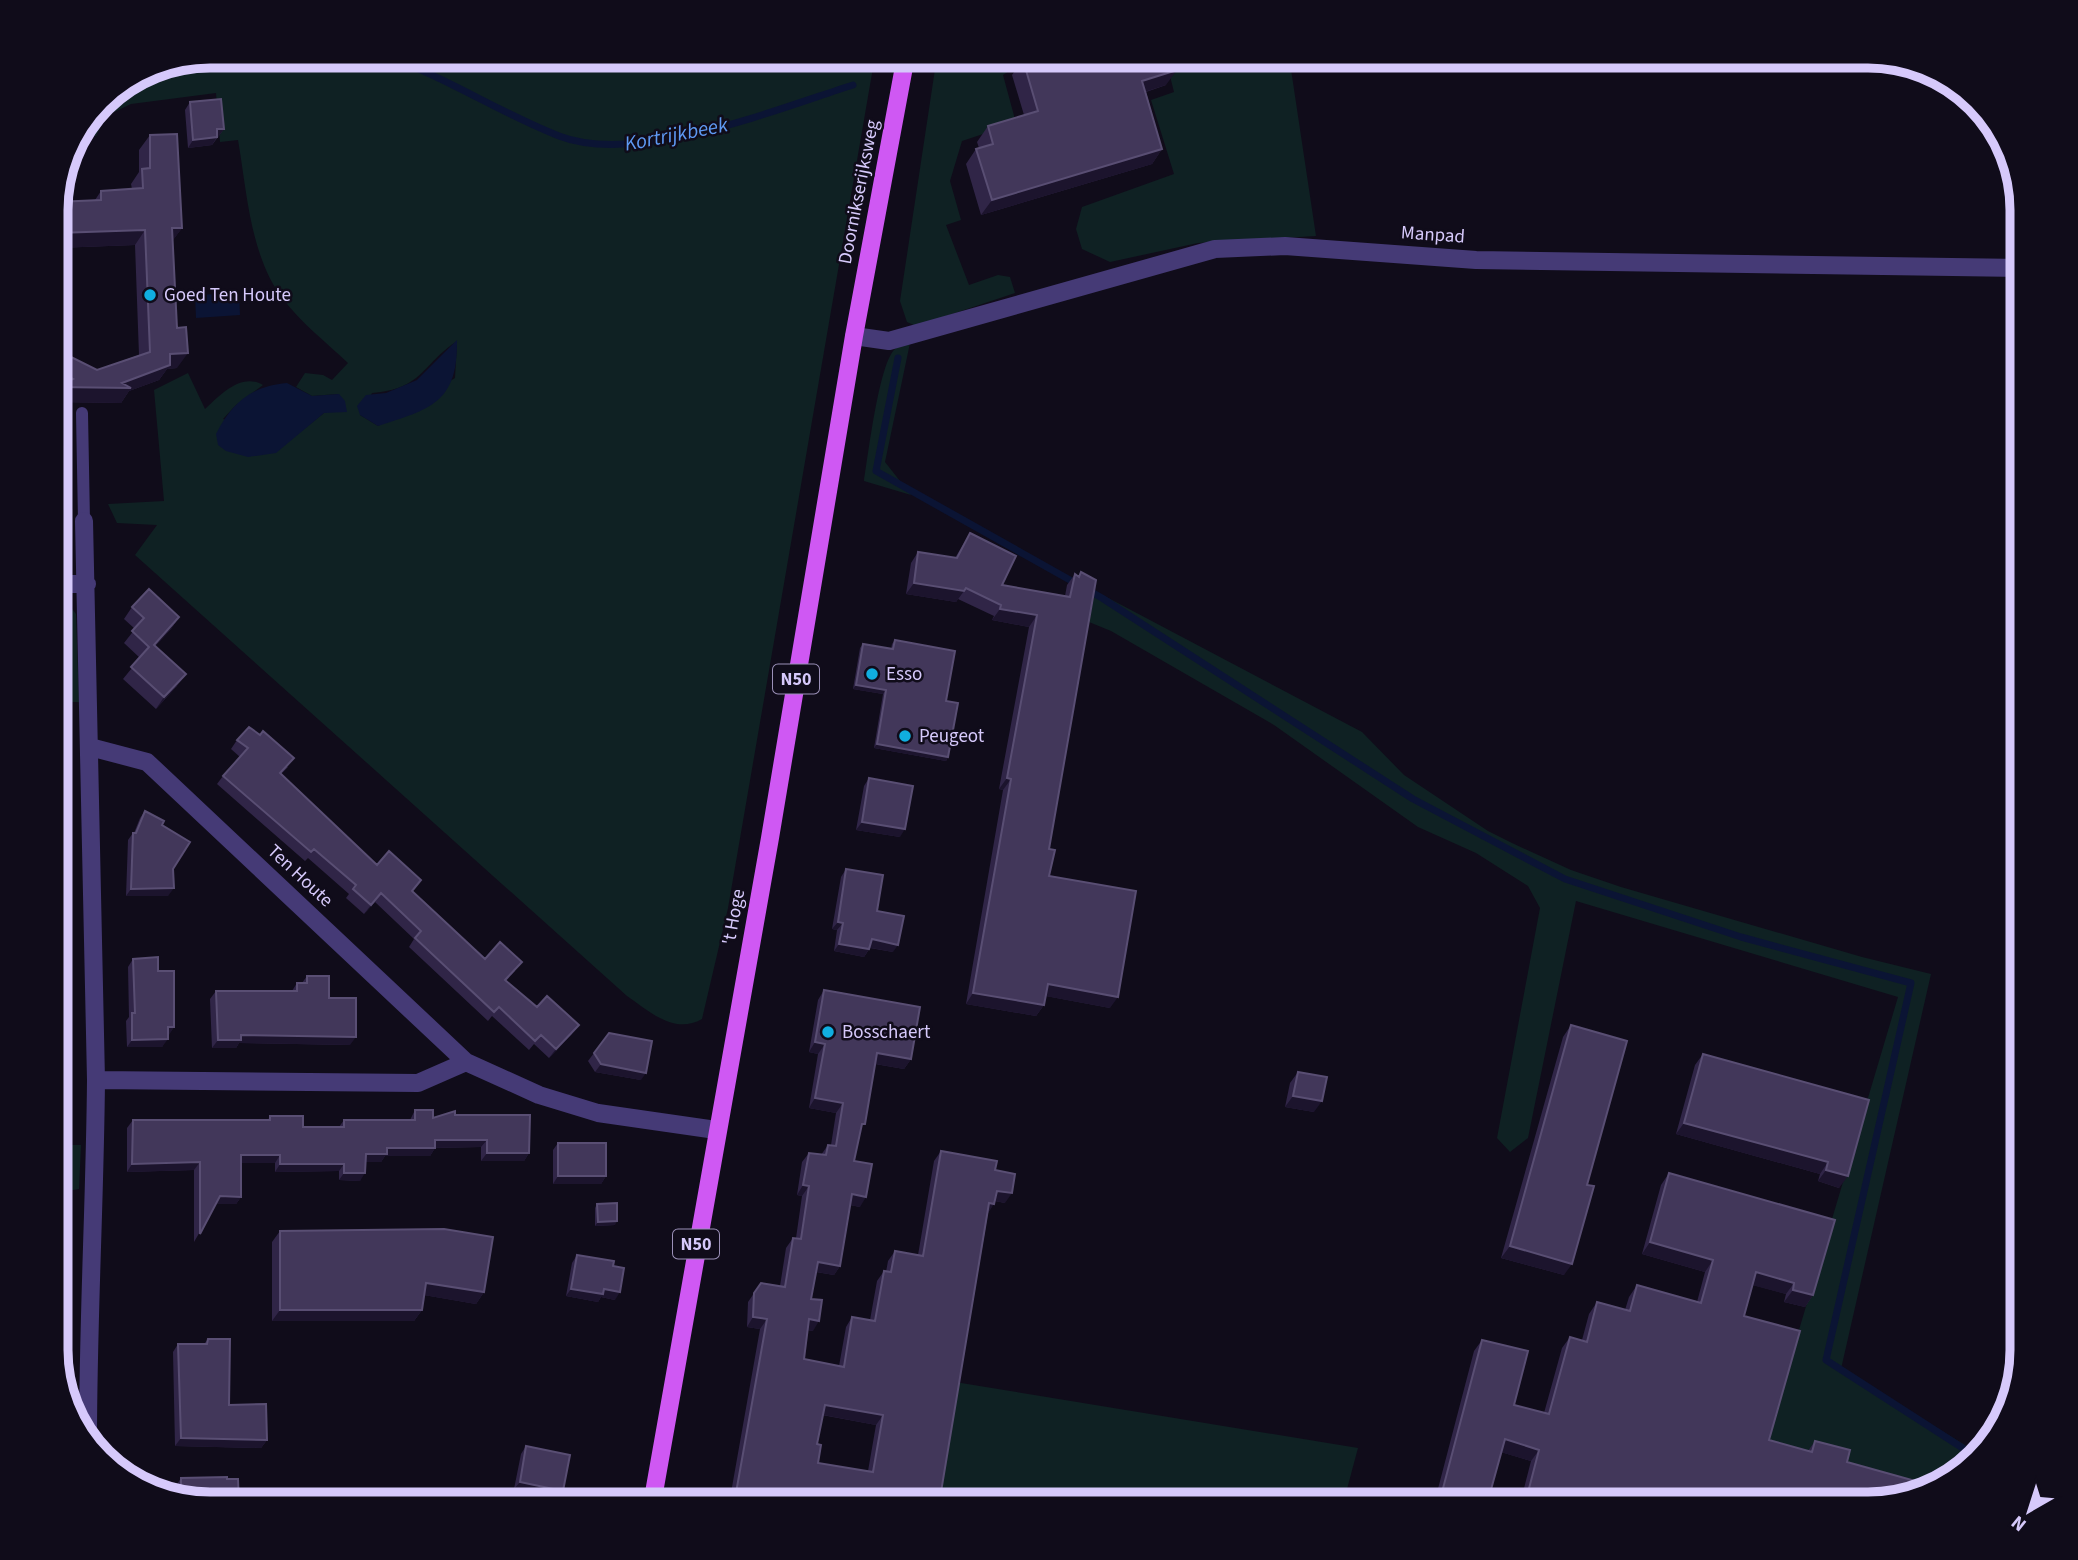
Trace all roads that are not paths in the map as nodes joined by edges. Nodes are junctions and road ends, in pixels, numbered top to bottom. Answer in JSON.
{"nodes":[{"id":1,"x":904,"y":69,"type":"edge"},
{"id":2,"x":2010,"y":268,"type":"edge"},
{"id":3,"x":854,"y":336,"type":"junction"},
{"id":4,"x":82,"y":413,"type":"dead end"},
{"id":5,"x":84,"y":521,"type":"joint"},
{"id":6,"x":69,"y":584,"type":"edge"},
{"id":7,"x":87,"y":584,"type":"junction"},
{"id":8,"x":90,"y":747,"type":"junction"},
{"id":9,"x":466,"y":1062,"type":"junction"},
{"id":10,"x":96,"y":1080,"type":"junction"},
{"id":11,"x":716,"y":1130,"type":"junction"},
{"id":12,"x":89,"y":1424,"type":"edge"},
{"id":13,"x":654,"y":1492,"type":"edge"}],
"edges":[{"from":1,"to":3,"type":"main road","name":"Doornikserijksweg","number":"N50"},
{"from":2,"to":3,"type":"street","name":"Manpad"},
{"from":3,"to":11,"type":"main road","name":"'t Hoge","number":"N50"},
{"from":4,"to":5,"type":"lane"},
{"from":5,"to":7,"type":"street"},
{"from":6,"to":7,"type":"street"},
{"from":7,"to":8,"type":"street"},
{"from":8,"to":9,"type":"street","name":"Ten Houte"},
{"from":8,"to":10,"type":"street"},
{"from":9,"to":10,"type":"street"},
{"from":9,"to":11,"type":"street","name":"Ten Houte"},
{"from":10,"to":12,"type":"street"},
{"from":11,"to":13,"type":"main road","name":"'t Hoge","number":"N50"}]}
